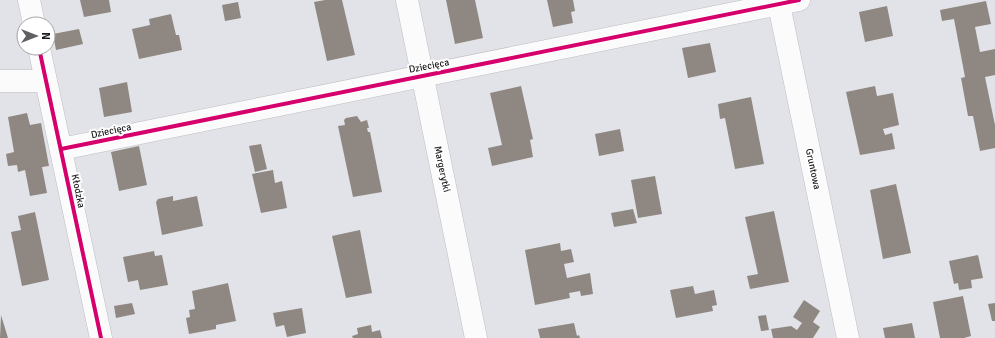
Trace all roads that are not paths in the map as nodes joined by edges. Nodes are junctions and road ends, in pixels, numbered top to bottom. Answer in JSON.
{"nodes":[{"id":1,"x":29,"y":0,"type":"edge"},
{"id":2,"x":407,"y":0,"type":"edge"},
{"id":3,"x":785,"y":1,"type":"edge"},
{"id":4,"x":32,"y":16,"type":"edge"},
{"id":5,"x":41,"y":56,"type":"edge"},
{"id":6,"x":423,"y":75,"type":"junction"},
{"id":7,"x":0,"y":81,"type":"edge"},
{"id":8,"x":46,"y":81,"type":"junction"},
{"id":9,"x":61,"y":149,"type":"junction"},
{"id":10,"x":101,"y":338,"type":"edge"},
{"id":11,"x":476,"y":338,"type":"edge"},
{"id":12,"x":848,"y":338,"type":"edge"}],
"edges":[{"from":1,"to":4,"type":"street"},
{"from":2,"to":6,"type":"street","name":"Margerytki"},
{"from":3,"to":6,"type":"street","name":"Dziecięca"},
{"from":3,"to":12,"type":"street","name":"Gruntowa"},
{"from":5,"to":8,"type":"street","name":"Kłodzka"},
{"from":6,"to":9,"type":"street","name":"Dziecięca"},
{"from":6,"to":11,"type":"street","name":"Margerytki"},
{"from":7,"to":8,"type":"street"},
{"from":8,"to":9,"type":"street","name":"Kłodzka"},
{"from":9,"to":10,"type":"street","name":"Kłodzka"}]}
